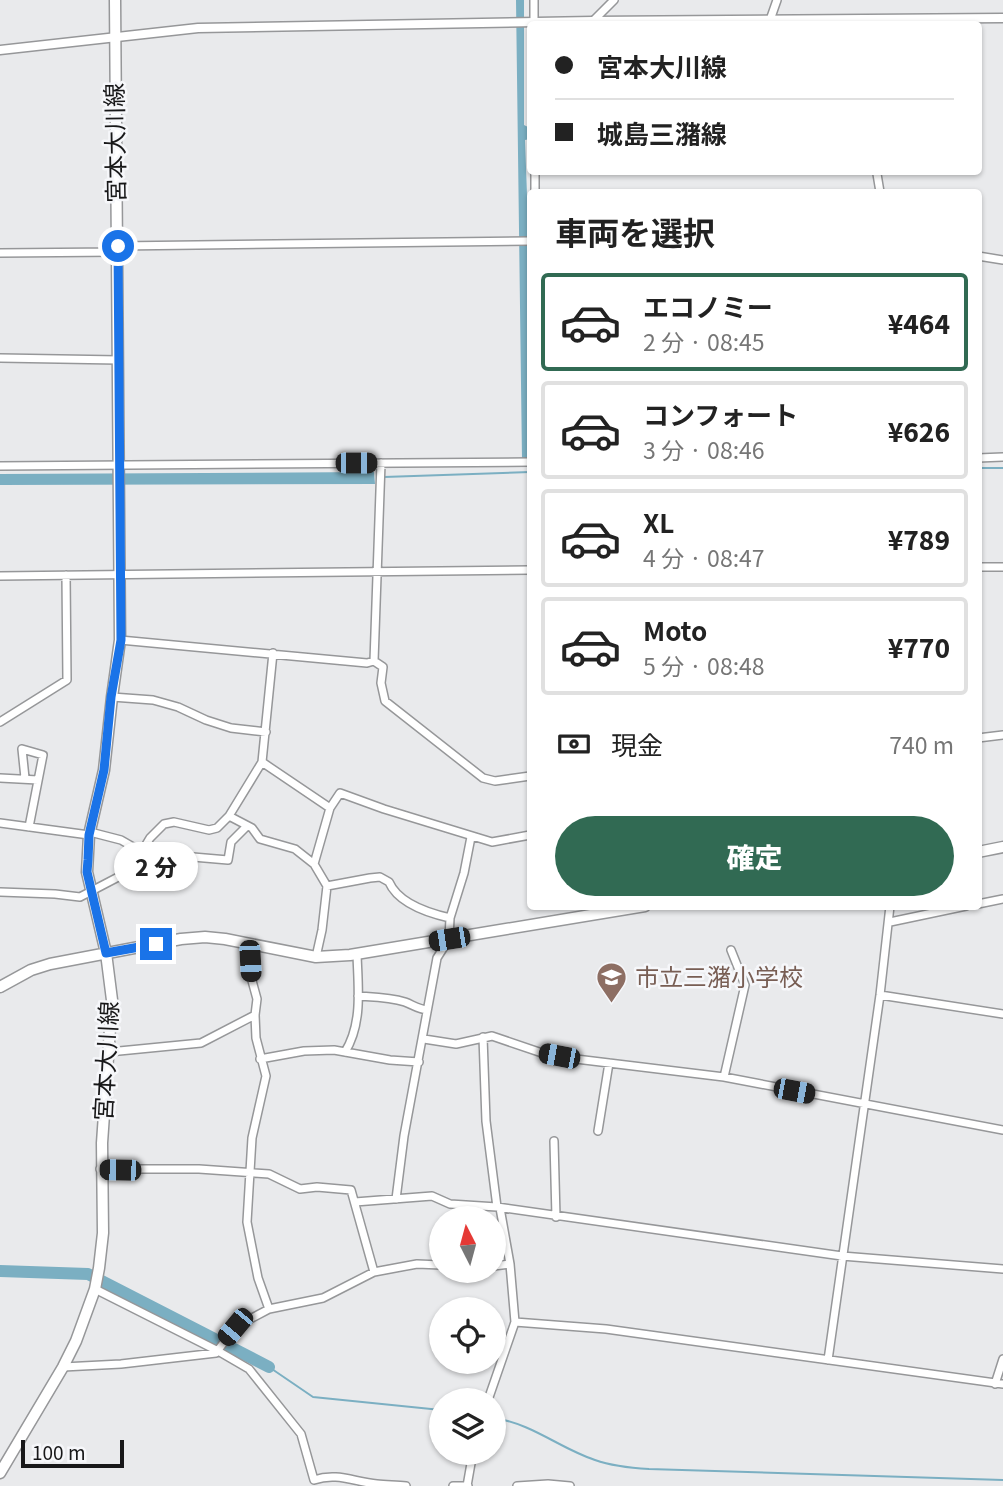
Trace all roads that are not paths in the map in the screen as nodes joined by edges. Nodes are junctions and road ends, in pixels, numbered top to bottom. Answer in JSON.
{"nodes":[{"id":1,"x":115,"y":0,"type":"edge"},
{"id":2,"x":534,"y":0,"type":"edge"},
{"id":3,"x":614,"y":0,"type":"edge"},
{"id":4,"x":777,"y":0,"type":"edge"},
{"id":5,"x":1003,"y":18,"type":"edge"},
{"id":6,"x":593,"y":20,"type":"junction"},
{"id":7,"x":771,"y":20,"type":"junction"},
{"id":8,"x":534,"y":21,"type":"edge"},
{"id":9,"x":578,"y":21,"type":"edge"},
{"id":10,"x":527,"y":24,"type":"edge"},
{"id":11,"x":115,"y":36,"type":"junction"},
{"id":12,"x":0,"y":50,"type":"edge"},
{"id":13,"x":527,"y":241,"type":"edge"},
{"id":14,"x":118,"y":249,"type":"junction"},
{"id":15,"x":0,"y":253,"type":"edge"},
{"id":16,"x":982,"y":257,"type":"edge"},
{"id":17,"x":1003,"y":260,"type":"edge"},
{"id":18,"x":0,"y":358,"type":"edge"},
{"id":19,"x":119,"y":360,"type":"junction"},
{"id":20,"x":1003,"y":457,"type":"edge"},
{"id":21,"x":982,"y":458,"type":"edge"},
{"id":22,"x":527,"y":462,"type":"edge"},
{"id":23,"x":381,"y":463,"type":"junction"},
{"id":24,"x":0,"y":466,"type":"edge"},
{"id":25,"x":118,"y":467,"type":"junction"},
{"id":26,"x":982,"y":567,"type":"edge"},
{"id":27,"x":1003,"y":567,"type":"edge"},
{"id":28,"x":527,"y":570,"type":"edge"},
{"id":29,"x":379,"y":572,"type":"junction"},
{"id":30,"x":120,"y":573,"type":"junction"},
{"id":31,"x":66,"y":575,"type":"junction"},
{"id":32,"x":0,"y":576,"type":"edge"},
{"id":33,"x":121,"y":640,"type":"junction"},
{"id":34,"x":273,"y":653,"type":"junction"},
{"id":35,"x":374,"y":661,"type":"junction"},
{"id":36,"x":111,"y":697,"type":"junction"},
{"id":37,"x":0,"y":722,"type":"edge"},
{"id":38,"x":265,"y":732,"type":"junction"},
{"id":39,"x":1003,"y":735,"type":"edge"},
{"id":40,"x":982,"y":738,"type":"edge"},
{"id":41,"x":262,"y":762,"type":"junction"},
{"id":42,"x":527,"y":776,"type":"edge"},
{"id":43,"x":0,"y":778,"type":"edge"},
{"id":44,"x":25,"y":778,"type":"junction"},
{"id":45,"x":38,"y":779,"type":"junction"},
{"id":46,"x":330,"y":808,"type":"junction"},
{"id":47,"x":229,"y":816,"type":"junction"},
{"id":48,"x":0,"y":824,"type":"edge"},
{"id":49,"x":247,"y":826,"type":"junction"},
{"id":50,"x":29,"y":827,"type":"junction"},
{"id":51,"x":90,"y":833,"type":"junction"},
{"id":52,"x":527,"y":836,"type":"edge"},
{"id":53,"x":471,"y":837,"type":"junction"},
{"id":54,"x":1003,"y":847,"type":"edge"},
{"id":55,"x":982,"y":851,"type":"edge"},
{"id":56,"x":142,"y":852,"type":"junction"},
{"id":57,"x":193,"y":857,"type":"dead end"},
{"id":58,"x":314,"y":864,"type":"junction"},
{"id":59,"x":327,"y":886,"type":"junction"},
{"id":60,"x":91,"y":891,"type":"junction"},
{"id":61,"x":0,"y":892,"type":"edge"},
{"id":62,"x":1003,"y":899,"type":"edge"},
{"id":63,"x":982,"y":903,"type":"edge"},
{"id":64,"x":890,"y":910,"type":"edge"},
{"id":65,"x":947,"y":910,"type":"edge"},
{"id":66,"x":597,"y":911,"type":"edge"},
{"id":67,"x":450,"y":918,"type":"junction"},
{"id":68,"x":890,"y":922,"type":"junction"},
{"id":69,"x":449,"y":939,"type":"junction"},
{"id":70,"x":250,"y":944,"type":"junction"},
{"id":71,"x":731,"y":950,"type":"dead end"},
{"id":72,"x":106,"y":953,"type":"junction"},
{"id":73,"x":357,"y":954,"type":"junction"},
{"id":74,"x":316,"y":957,"type":"junction"},
{"id":75,"x":0,"y":987,"type":"edge"},
{"id":76,"x":880,"y":995,"type":"junction"},
{"id":77,"x":358,"y":996,"type":"junction"},
{"id":78,"x":427,"y":1010,"type":"junction"},
{"id":79,"x":1003,"y":1014,"type":"edge"},
{"id":80,"x":255,"y":1015,"type":"junction"},
{"id":81,"x":483,"y":1037,"type":"junction"},
{"id":82,"x":424,"y":1039,"type":"junction"},
{"id":83,"x":109,"y":1052,"type":"junction"},
{"id":84,"x":345,"y":1052,"type":"junction"},
{"id":85,"x":260,"y":1059,"type":"junction"},
{"id":86,"x":419,"y":1062,"type":"junction"},
{"id":87,"x":609,"y":1063,"type":"junction"},
{"id":88,"x":724,"y":1077,"type":"junction"},
{"id":89,"x":865,"y":1105,"type":"junction"},
{"id":90,"x":1003,"y":1130,"type":"edge"},
{"id":91,"x":598,"y":1131,"type":"dead end"},
{"id":92,"x":554,"y":1141,"type":"dead end"},
{"id":93,"x":100,"y":1170,"type":"junction"},
{"id":94,"x":249,"y":1172,"type":"junction"},
{"id":95,"x":396,"y":1199,"type":"junction"},
{"id":96,"x":355,"y":1202,"type":"junction"},
{"id":97,"x":474,"y":1206,"type":"edge"},
{"id":98,"x":499,"y":1206,"type":"edge"},
{"id":99,"x":506,"y":1209,"type":"edge"},
{"id":100,"x":556,"y":1217,"type":"junction"},
{"id":101,"x":506,"y":1244,"type":"edge"},
{"id":102,"x":842,"y":1256,"type":"junction"},
{"id":103,"x":429,"y":1264,"type":"edge"},
{"id":104,"x":506,"y":1264,"type":"edge"},
{"id":105,"x":510,"y":1264,"type":"junction"},
{"id":106,"x":1003,"y":1269,"type":"edge"},
{"id":107,"x":374,"y":1272,"type":"junction"},
{"id":108,"x":95,"y":1286,"type":"junction"},
{"id":109,"x":270,"y":1309,"type":"junction"},
{"id":110,"x":515,"y":1322,"type":"junction"},
{"id":111,"x":218,"y":1351,"type":"junction"},
{"id":112,"x":1003,"y":1359,"type":"edge"},
{"id":113,"x":828,"y":1360,"type":"junction"},
{"id":114,"x":63,"y":1367,"type":"junction"},
{"id":115,"x":999,"y":1384,"type":"edge"},
{"id":116,"x":492,"y":1388,"type":"edge"},
{"id":117,"x":471,"y":1465,"type":"edge"},
{"id":118,"x":0,"y":1473,"type":"edge"},
{"id":119,"x":375,"y":1485,"type":"edge"},
{"id":120,"x":406,"y":1486,"type":"edge"},
{"id":121,"x":453,"y":1486,"type":"edge"},
{"id":122,"x":467,"y":1486,"type":"edge"},
{"id":123,"x":517,"y":1486,"type":"edge"},
{"id":124,"x":570,"y":1486,"type":"edge"}],
"edges":[{"from":1,"to":11,"type":"main road","name":"宮本大川線"},
{"from":2,"to":8,"type":"street"},
{"from":3,"to":6,"type":"street"},
{"from":4,"to":7,"type":"street"},
{"from":5,"to":7,"type":"street"},
{"from":6,"to":7,"type":"street"},
{"from":6,"to":9,"type":"street"},
{"from":10,"to":11,"type":"street"},
{"from":11,"to":12,"type":"street"},
{"from":11,"to":14,"type":"main road","name":"宮本大川線"},
{"from":13,"to":14,"type":"street"},
{"from":14,"to":15,"type":"street"},
{"from":14,"to":19,"type":"main road","name":"宮本大川線"},
{"from":16,"to":17,"type":"street"},
{"from":18,"to":19,"type":"street"},
{"from":19,"to":25,"type":"main road","name":"宮本大川線"},
{"from":20,"to":21,"type":"street"},
{"from":22,"to":23,"type":"street"},
{"from":23,"to":25,"type":"street"},
{"from":23,"to":29,"type":"street"},
{"from":24,"to":25,"type":"street"},
{"from":25,"to":30,"type":"main road","name":"宮本大川線"},
{"from":26,"to":27,"type":"street"},
{"from":28,"to":29,"type":"street"},
{"from":29,"to":30,"type":"street"},
{"from":29,"to":35,"type":"street"},
{"from":30,"to":31,"type":"street"},
{"from":30,"to":33,"type":"main road","name":"宮本大川線"},
{"from":31,"to":32,"type":"street"},
{"from":31,"to":37,"type":"street"},
{"from":33,"to":34,"type":"street"},
{"from":33,"to":36,"type":"main road","name":"宮本大川線"},
{"from":34,"to":35,"type":"street"},
{"from":34,"to":38,"type":"street"},
{"from":35,"to":42,"type":"street"},
{"from":36,"to":38,"type":"street"},
{"from":36,"to":51,"type":"main road","name":"宮本大川線"},
{"from":38,"to":41,"type":"street"},
{"from":39,"to":40,"type":"street"},
{"from":41,"to":46,"type":"street"},
{"from":41,"to":47,"type":"street"},
{"from":43,"to":44,"type":"street"},
{"from":44,"to":45,"type":"street"},
{"from":44,"to":45,"type":"street"},
{"from":45,"to":50,"type":"street"},
{"from":46,"to":53,"type":"street"},
{"from":46,"to":58,"type":"street"},
{"from":47,"to":49,"type":"street"},
{"from":47,"to":56,"type":"street"},
{"from":48,"to":50,"type":"street"},
{"from":49,"to":57,"type":"street"},
{"from":49,"to":58,"type":"street"},
{"from":50,"to":51,"type":"street"},
{"from":51,"to":56,"type":"street"},
{"from":51,"to":60,"type":"main road","name":"宮本大川線"},
{"from":52,"to":53,"type":"street"},
{"from":53,"to":67,"type":"street"},
{"from":54,"to":55,"type":"main road"},
{"from":56,"to":60,"type":"street"},
{"from":58,"to":59,"type":"street"},
{"from":59,"to":67,"type":"street"},
{"from":59,"to":74,"type":"street"},
{"from":60,"to":61,"type":"street"},
{"from":60,"to":72,"type":"main road","name":"宮本大川線"},
{"from":62,"to":63,"type":"street"},
{"from":64,"to":68,"type":"street"},
{"from":65,"to":68,"type":"street"},
{"from":66,"to":69,"type":"main road"},
{"from":67,"to":69,"type":"street"},
{"from":68,"to":76,"type":"street"},
{"from":69,"to":73,"type":"main road"},
{"from":69,"to":78,"type":"street"},
{"from":70,"to":72,"type":"main road"},
{"from":70,"to":74,"type":"main road"},
{"from":70,"to":80,"type":"street"},
{"from":71,"to":88,"type":"street"},
{"from":72,"to":75,"type":"main road"},
{"from":72,"to":83,"type":"main road","name":"宮本大川線"},
{"from":73,"to":74,"type":"main road"},
{"from":73,"to":77,"type":"street"},
{"from":76,"to":79,"type":"street"},
{"from":76,"to":89,"type":"street"},
{"from":77,"to":78,"type":"street"},
{"from":77,"to":84,"type":"street"},
{"from":78,"to":82,"type":"street"},
{"from":80,"to":83,"type":"street"},
{"from":80,"to":85,"type":"street"},
{"from":81,"to":82,"type":"street"},
{"from":81,"to":87,"type":"street"},
{"from":81,"to":98,"type":"street"},
{"from":82,"to":86,"type":"street"},
{"from":83,"to":93,"type":"main road","name":"宮本大川線"},
{"from":84,"to":85,"type":"street"},
{"from":84,"to":86,"type":"street"},
{"from":85,"to":94,"type":"street"},
{"from":86,"to":95,"type":"street"},
{"from":87,"to":88,"type":"street"},
{"from":87,"to":91,"type":"street"},
{"from":88,"to":89,"type":"street"},
{"from":89,"to":90,"type":"street"},
{"from":89,"to":102,"type":"street"},
{"from":92,"to":100,"type":"street"},
{"from":93,"to":94,"type":"street"},
{"from":93,"to":108,"type":"main road","name":"宮本大川線"},
{"from":94,"to":96,"type":"street"},
{"from":94,"to":109,"type":"street"},
{"from":95,"to":96,"type":"street"},
{"from":95,"to":97,"type":"street"},
{"from":96,"to":107,"type":"street"},
{"from":99,"to":100,"type":"street"},
{"from":100,"to":102,"type":"street"},
{"from":101,"to":105,"type":"street"},
{"from":102,"to":106,"type":"street"},
{"from":102,"to":113,"type":"street"},
{"from":103,"to":107,"type":"street"},
{"from":104,"to":105,"type":"street"},
{"from":105,"to":110,"type":"street"},
{"from":107,"to":109,"type":"street"},
{"from":108,"to":111,"type":"street"},
{"from":108,"to":114,"type":"main road","name":"宮本大川線"},
{"from":109,"to":111,"type":"street"},
{"from":110,"to":113,"type":"street"},
{"from":110,"to":116,"type":"street"},
{"from":111,"to":114,"type":"street"},
{"from":111,"to":119,"type":"street"},
{"from":112,"to":115,"type":"street"},
{"from":113,"to":115,"type":"street"},
{"from":114,"to":118,"type":"main road","name":"宮本大川線"},
{"from":117,"to":122,"type":"street"},
{"from":119,"to":120,"type":"street"},
{"from":121,"to":122,"type":"street"},
{"from":123,"to":124,"type":"street"}]}
